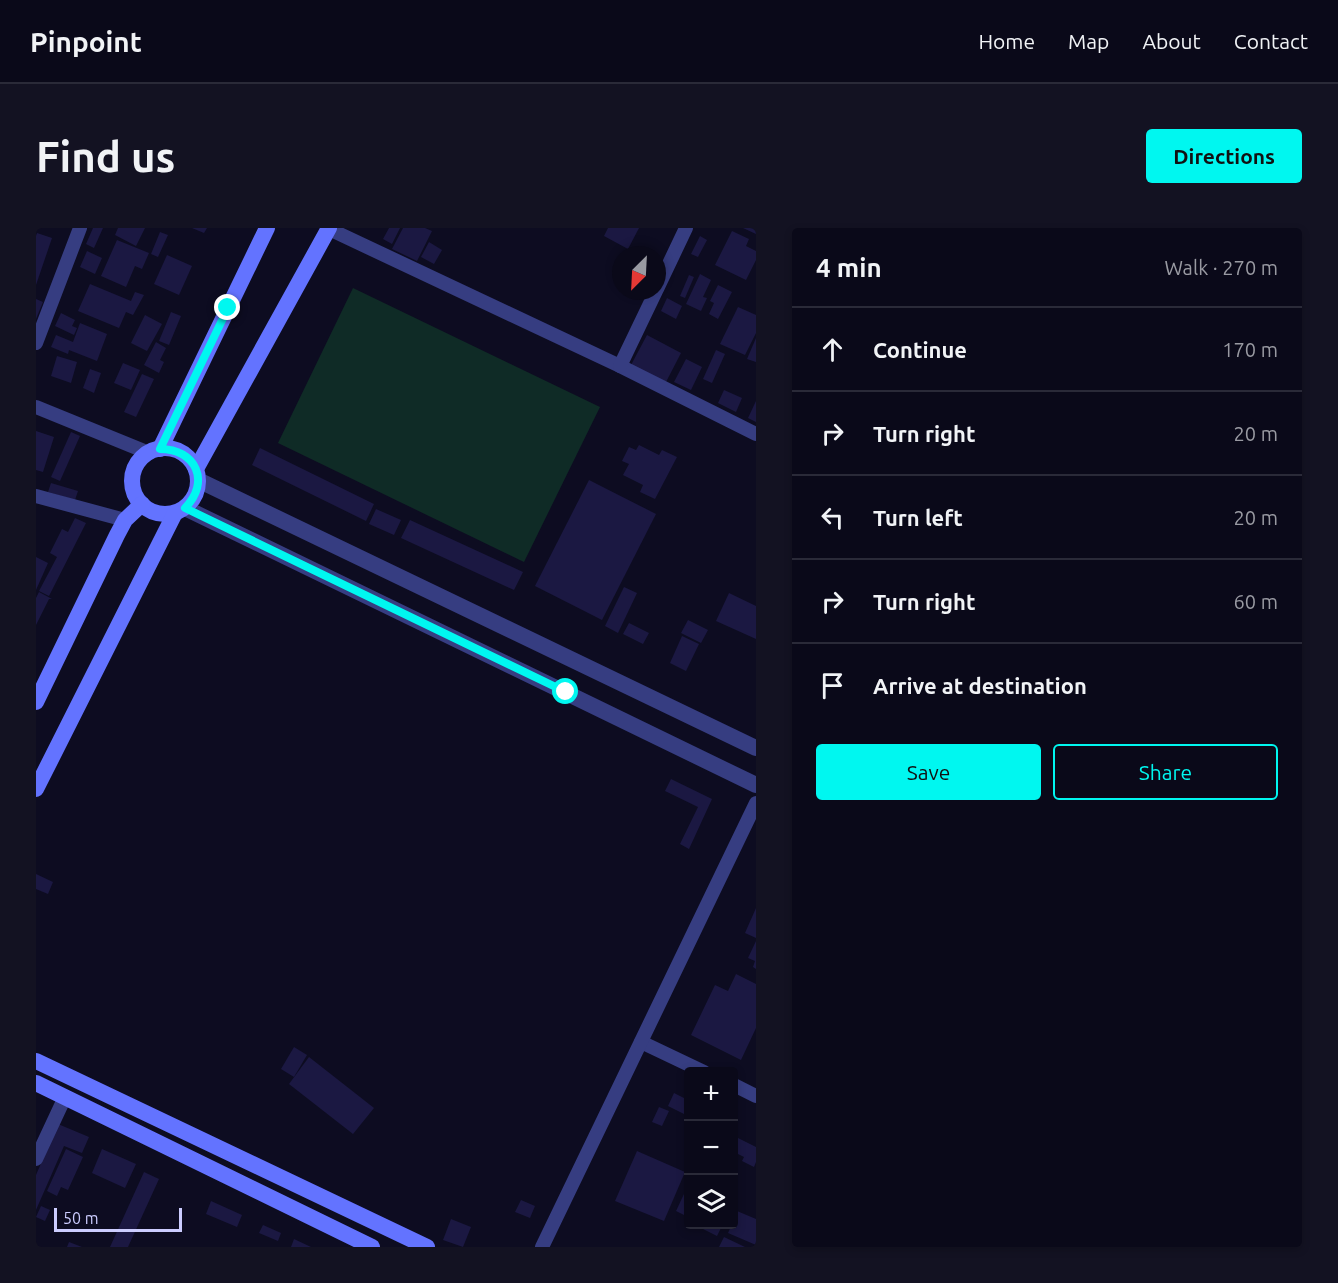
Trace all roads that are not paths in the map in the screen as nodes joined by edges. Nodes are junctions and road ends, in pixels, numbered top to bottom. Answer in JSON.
{"nodes":[{"id":1,"x":80,"y":228,"type":"edge"},
{"id":2,"x":267,"y":228,"type":"edge"},
{"id":3,"x":329,"y":228,"type":"edge"},
{"id":4,"x":686,"y":228,"type":"edge"},
{"id":5,"x":666,"y":269,"type":"edge"},
{"id":6,"x":651,"y":300,"type":"edge"},
{"id":7,"x":36,"y":343,"type":"edge"},
{"id":8,"x":620,"y":366,"type":"junction"},
{"id":9,"x":36,"y":407,"type":"edge"},
{"id":10,"x":756,"y":434,"type":"edge"},
{"id":11,"x":154,"y":451,"type":"junction"},
{"id":12,"x":197,"y":474,"type":"junction"},
{"id":13,"x":36,"y":496,"type":"edge"},
{"id":14,"x":142,"y":504,"type":"junction"},
{"id":15,"x":180,"y":510,"type":"junction"},
{"id":16,"x":125,"y":520,"type":"junction"},
{"id":17,"x":41,"y":678,"type":"edge"},
{"id":18,"x":36,"y":702,"type":"edge"},
{"id":19,"x":756,"y":748,"type":"edge"},
{"id":20,"x":756,"y":785,"type":"edge"},
{"id":21,"x":36,"y":789,"type":"edge"},
{"id":22,"x":756,"y":803,"type":"edge"},
{"id":23,"x":641,"y":1042,"type":"junction"},
{"id":24,"x":36,"y":1061,"type":"edge"},
{"id":25,"x":695,"y":1067,"type":"edge"},
{"id":26,"x":36,"y":1083,"type":"edge"},
{"id":27,"x":738,"y":1087,"type":"edge"},
{"id":28,"x":756,"y":1096,"type":"edge"},
{"id":29,"x":64,"y":1097,"type":"junction"},
{"id":30,"x":163,"y":1121,"type":"junction"},
{"id":31,"x":153,"y":1140,"type":"junction"},
{"id":32,"x":36,"y":1159,"type":"edge"},
{"id":33,"x":372,"y":1247,"type":"edge"},
{"id":34,"x":427,"y":1247,"type":"edge"},
{"id":35,"x":542,"y":1247,"type":"edge"}],
"edges":[{"from":1,"to":7,"type":"street"},
{"from":2,"to":11,"type":"main road"},
{"from":3,"to":8,"type":"street"},
{"from":3,"to":12,"type":"main road"},
{"from":4,"to":5,"type":"street"},
{"from":6,"to":8,"type":"street"},
{"from":8,"to":10,"type":"street"},
{"from":9,"to":11,"type":"street"},
{"from":11,"to":12,"type":"main road"},
{"from":11,"to":14,"type":"main road"},
{"from":12,"to":15,"type":"main road"},
{"from":12,"to":19,"type":"street"},
{"from":13,"to":16,"type":"street"},
{"from":14,"to":15,"type":"main road"},
{"from":14,"to":16,"type":"main road"},
{"from":15,"to":20,"type":"street"},
{"from":15,"to":21,"type":"main road"},
{"from":16,"to":17,"type":"main road"},
{"from":17,"to":18,"type":"main road"},
{"from":22,"to":23,"type":"street"},
{"from":23,"to":25,"type":"street"},
{"from":23,"to":35,"type":"street"},
{"from":24,"to":30,"type":"main road"},
{"from":26,"to":29,"type":"main road"},
{"from":27,"to":28,"type":"street"},
{"from":29,"to":31,"type":"main road"},
{"from":29,"to":32,"type":"street"},
{"from":30,"to":31,"type":"main road"},
{"from":30,"to":34,"type":"main road"},
{"from":31,"to":33,"type":"main road"}]}
